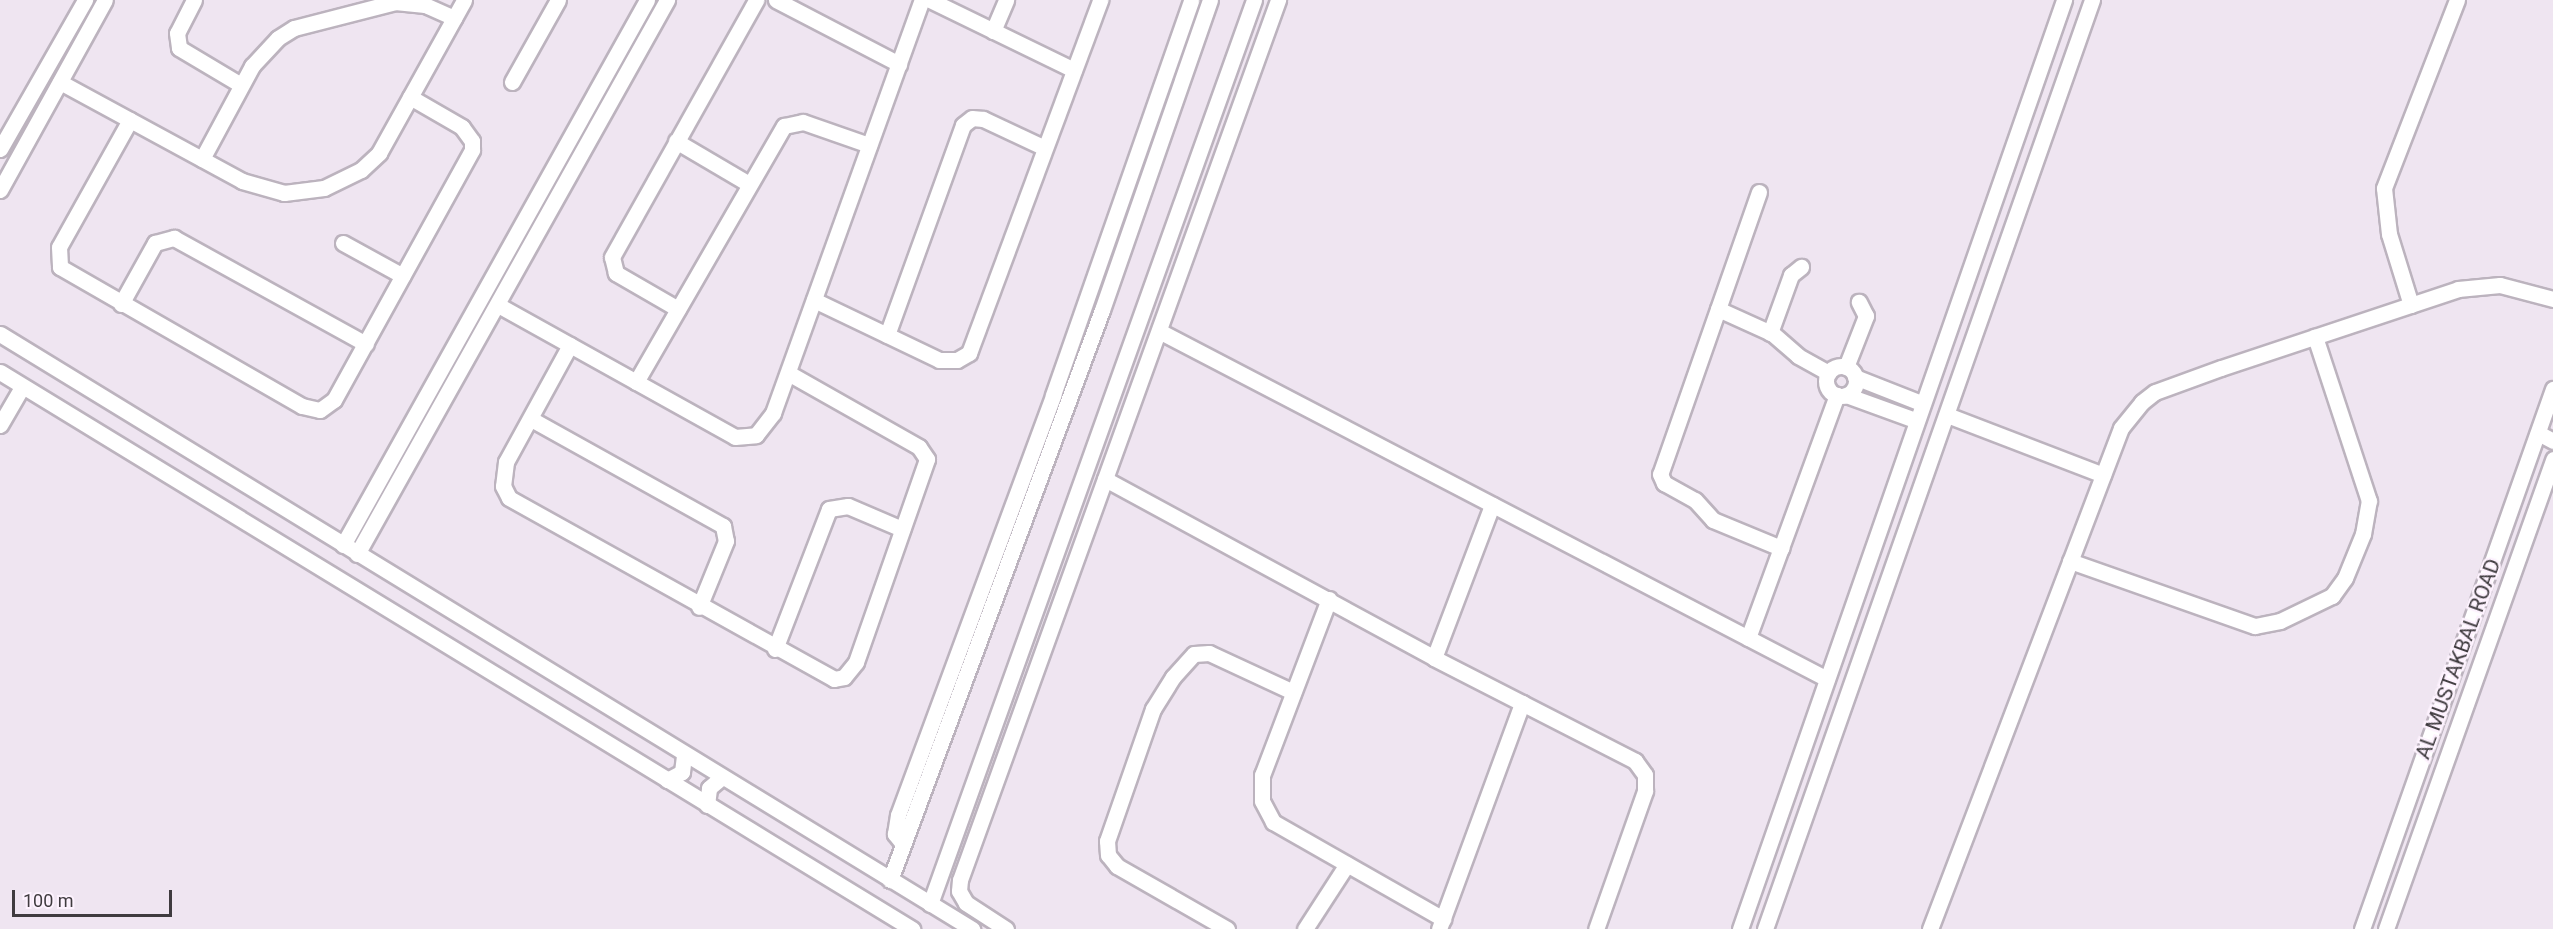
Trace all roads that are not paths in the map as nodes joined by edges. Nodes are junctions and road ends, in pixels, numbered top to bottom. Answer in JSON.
{"nodes":[{"id":1,"x":85,"y":0,"type":"edge"},
{"id":2,"x":105,"y":0,"type":"edge"},
{"id":3,"x":194,"y":0,"type":"edge"},
{"id":4,"x":464,"y":0,"type":"edge"},
{"id":5,"x":558,"y":0,"type":"edge"},
{"id":6,"x":647,"y":0,"type":"edge"},
{"id":7,"x":667,"y":0,"type":"edge"},
{"id":8,"x":756,"y":0,"type":"edge"},
{"id":9,"x":776,"y":0,"type":"edge"},
{"id":10,"x":922,"y":0,"type":"edge"},
{"id":11,"x":930,"y":0,"type":"edge"},
{"id":12,"x":1006,"y":0,"type":"edge"},
{"id":13,"x":1100,"y":0,"type":"edge"},
{"id":14,"x":1191,"y":0,"type":"edge"},
{"id":15,"x":1210,"y":0,"type":"edge"},
{"id":16,"x":1254,"y":0,"type":"edge"},
{"id":17,"x":1278,"y":0,"type":"edge"},
{"id":18,"x":2064,"y":0,"type":"edge"},
{"id":19,"x":2092,"y":0,"type":"edge"},
{"id":20,"x":2457,"y":0,"type":"edge"},
{"id":21,"x":454,"y":18,"type":"junction"},
{"id":22,"x":69,"y":28,"type":"junction"},
{"id":23,"x":993,"y":31,"type":"junction"},
{"id":24,"x":85,"y":37,"type":"junction"},
{"id":25,"x":899,"y":64,"type":"junction"},
{"id":26,"x":1074,"y":70,"type":"junction"},
{"id":27,"x":60,"y":82,"type":"junction"},
{"id":28,"x":512,"y":82,"type":"dead end"},
{"id":29,"x":241,"y":85,"type":"junction"},
{"id":30,"x":410,"y":97,"type":"junction"},
{"id":31,"x":130,"y":120,"type":"junction"},
{"id":32,"x":676,"y":141,"type":"junction"},
{"id":33,"x":869,"y":146,"type":"junction"},
{"id":34,"x":1045,"y":148,"type":"junction"},
{"id":35,"x":0,"y":149,"type":"edge"},
{"id":36,"x":202,"y":159,"type":"junction"},
{"id":37,"x":749,"y":184,"type":"junction"},
{"id":38,"x":0,"y":190,"type":"edge"},
{"id":39,"x":1760,"y":192,"type":"dead end"},
{"id":40,"x":343,"y":243,"type":"dead end"},
{"id":41,"x":1801,"y":267,"type":"dead end"},
{"id":42,"x":403,"y":276,"type":"junction"},
{"id":43,"x":2553,"y":299,"type":"edge"},
{"id":44,"x":814,"y":300,"type":"junction"},
{"id":45,"x":1859,"y":302,"type":"dead end"},
{"id":46,"x":121,"y":304,"type":"junction"},
{"id":47,"x":498,"y":305,"type":"junction"},
{"id":48,"x":2412,"y":305,"type":"junction"},
{"id":49,"x":678,"y":309,"type":"junction"},
{"id":50,"x":1718,"y":309,"type":"junction"},
{"id":51,"x":1159,"y":331,"type":"junction"},
{"id":52,"x":1770,"y":333,"type":"junction"},
{"id":53,"x":0,"y":334,"type":"edge"},
{"id":54,"x":887,"y":335,"type":"junction"},
{"id":55,"x":2315,"y":337,"type":"junction"},
{"id":56,"x":366,"y":344,"type":"junction"},
{"id":57,"x":570,"y":345,"type":"junction"},
{"id":58,"x":0,"y":372,"type":"edge"},
{"id":59,"x":1850,"y":372,"type":"junction"},
{"id":60,"x":788,"y":373,"type":"junction"},
{"id":61,"x":1829,"y":373,"type":"junction"},
{"id":62,"x":636,"y":382,"type":"junction"},
{"id":63,"x":22,"y":387,"type":"junction"},
{"id":64,"x":2553,"y":389,"type":"edge"},
{"id":65,"x":1841,"y":395,"type":"junction"},
{"id":66,"x":1921,"y":403,"type":"junction"},
{"id":67,"x":1947,"y":415,"type":"junction"},
{"id":68,"x":531,"y":419,"type":"junction"},
{"id":69,"x":1915,"y":420,"type":"junction"},
{"id":70,"x":2548,"y":421,"type":"edge"},
{"id":71,"x":0,"y":425,"type":"edge"},
{"id":72,"x":2538,"y":433,"type":"junction"},
{"id":73,"x":2553,"y":441,"type":"edge"},
{"id":74,"x":2553,"y":459,"type":"edge"},
{"id":75,"x":2103,"y":475,"type":"junction"},
{"id":76,"x":1105,"y":478,"type":"junction"},
{"id":77,"x":1492,"y":505,"type":"junction"},
{"id":78,"x":902,"y":529,"type":"junction"},
{"id":79,"x":343,"y":545,"type":"junction"},
{"id":80,"x":1781,"y":548,"type":"junction"},
{"id":81,"x":357,"y":554,"type":"junction"},
{"id":82,"x":2070,"y":561,"type":"junction"},
{"id":83,"x":1329,"y":599,"type":"junction"},
{"id":84,"x":699,"y":607,"type":"junction"},
{"id":85,"x":1748,"y":638,"type":"junction"},
{"id":86,"x":775,"y":649,"type":"junction"},
{"id":87,"x":1434,"y":658,"type":"junction"},
{"id":88,"x":1827,"y":679,"type":"junction"},
{"id":89,"x":1293,"y":692,"type":"junction"},
{"id":90,"x":1522,"y":703,"type":"junction"},
{"id":91,"x":684,"y":755,"type":"junction"},
{"id":92,"x":722,"y":777,"type":"junction"},
{"id":93,"x":667,"y":780,"type":"junction"},
{"id":94,"x":707,"y":805,"type":"junction"},
{"id":95,"x":903,"y":844,"type":"junction"},
{"id":96,"x":1347,"y":864,"type":"junction"},
{"id":97,"x":941,"y":872,"type":"junction"},
{"id":98,"x":890,"y":880,"type":"junction"},
{"id":99,"x":960,"y":880,"type":"junction"},
{"id":100,"x":930,"y":904,"type":"junction"},
{"id":101,"x":1441,"y":924,"type":"edge"},
{"id":102,"x":912,"y":929,"type":"edge"},
{"id":103,"x":972,"y":929,"type":"edge"},
{"id":104,"x":1006,"y":929,"type":"edge"},
{"id":105,"x":1227,"y":929,"type":"edge"},
{"id":106,"x":1305,"y":929,"type":"edge"},
{"id":107,"x":1596,"y":929,"type":"edge"},
{"id":108,"x":1740,"y":929,"type":"edge"},
{"id":109,"x":1766,"y":929,"type":"edge"},
{"id":110,"x":1930,"y":929,"type":"edge"},
{"id":111,"x":2362,"y":929,"type":"edge"},
{"id":112,"x":2386,"y":929,"type":"edge"}],
"edges":[{"from":1,"to":22,"type":"street"},
{"from":2,"to":24,"type":"street"},
{"from":3,"to":29,"type":"street"},
{"from":4,"to":21,"type":"street"},
{"from":5,"to":28,"type":"street"},
{"from":6,"to":79,"type":"street"},
{"from":7,"to":47,"type":"street"},
{"from":8,"to":32,"type":"street"},
{"from":9,"to":25,"type":"street"},
{"from":10,"to":25,"type":"street"},
{"from":11,"to":23,"type":"street"},
{"from":12,"to":23,"type":"street"},
{"from":13,"to":26,"type":"street"},
{"from":14,"to":95,"type":"street"},
{"from":15,"to":95,"type":"street"},
{"from":16,"to":97,"type":"street"},
{"from":17,"to":51,"type":"street"},
{"from":18,"to":66,"type":"street"},
{"from":19,"to":67,"type":"street"},
{"from":20,"to":48,"type":"street"},
{"from":21,"to":29,"type":"street"},
{"from":21,"to":30,"type":"street"},
{"from":22,"to":24,"type":"street"},
{"from":22,"to":35,"type":"street"},
{"from":23,"to":26,"type":"street"},
{"from":24,"to":27,"type":"street"},
{"from":25,"to":33,"type":"street"},
{"from":26,"to":34,"type":"street"},
{"from":27,"to":31,"type":"street"},
{"from":27,"to":38,"type":"street"},
{"from":29,"to":36,"type":"street"},
{"from":30,"to":36,"type":"street"},
{"from":30,"to":42,"type":"street"},
{"from":31,"to":36,"type":"street"},
{"from":31,"to":46,"type":"street"},
{"from":32,"to":37,"type":"street"},
{"from":32,"to":49,"type":"street"},
{"from":33,"to":37,"type":"street"},
{"from":33,"to":44,"type":"street"},
{"from":34,"to":54,"type":"street"},
{"from":34,"to":54,"type":"street"},
{"from":37,"to":49,"type":"street"},
{"from":39,"to":50,"type":"street"},
{"from":40,"to":42,"type":"street"},
{"from":41,"to":52,"type":"street"},
{"from":42,"to":56,"type":"street"},
{"from":43,"to":48,"type":"street"},
{"from":44,"to":54,"type":"street"},
{"from":44,"to":60,"type":"street"},
{"from":45,"to":59,"type":"street"},
{"from":46,"to":56,"type":"street"},
{"from":46,"to":56,"type":"street"},
{"from":47,"to":57,"type":"street"},
{"from":47,"to":81,"type":"street"},
{"from":48,"to":55,"type":"street"},
{"from":49,"to":62,"type":"street"},
{"from":50,"to":52,"type":"street"},
{"from":50,"to":80,"type":"street"},
{"from":51,"to":76,"type":"street"},
{"from":51,"to":77,"type":"street"},
{"from":52,"to":61,"type":"street"},
{"from":53,"to":79,"type":"street"},
{"from":55,"to":75,"type":"street"},
{"from":55,"to":82,"type":"street"},
{"from":57,"to":62,"type":"street"},
{"from":57,"to":68,"type":"street"},
{"from":58,"to":63,"type":"street"},
{"from":59,"to":61,"type":"street"},
{"from":59,"to":65,"type":"street"},
{"from":59,"to":66,"type":"street"},
{"from":60,"to":62,"type":"street"},
{"from":60,"to":78,"type":"street"},
{"from":61,"to":65,"type":"street"},
{"from":63,"to":71,"type":"street"},
{"from":63,"to":93,"type":"street"},
{"from":64,"to":70,"type":"street","name":"AL MUSTAKBAL ROAD"},
{"from":65,"to":69,"type":"street"},
{"from":65,"to":80,"type":"street"},
{"from":66,"to":69,"type":"street"},
{"from":67,"to":75,"type":"street"},
{"from":67,"to":109,"type":"street"},
{"from":68,"to":84,"type":"street"},
{"from":68,"to":84,"type":"street"},
{"from":69,"to":88,"type":"street"},
{"from":70,"to":72,"type":"street","name":"AL MUSTAKBAL ROAD"},
{"from":72,"to":73,"type":"street"},
{"from":72,"to":111,"type":"street","name":"AL MUSTAKBAL ROAD"},
{"from":74,"to":112,"type":"street","name":"AL MUSTAKBAL ROAD"},
{"from":75,"to":82,"type":"street"},
{"from":76,"to":83,"type":"street"},
{"from":76,"to":99,"type":"street"},
{"from":77,"to":85,"type":"street"},
{"from":77,"to":87,"type":"street"},
{"from":78,"to":86,"type":"street"},
{"from":78,"to":86,"type":"street"},
{"from":79,"to":81,"type":"street"},
{"from":80,"to":85,"type":"street"},
{"from":81,"to":91,"type":"street"},
{"from":82,"to":110,"type":"street"},
{"from":83,"to":87,"type":"street"},
{"from":83,"to":89,"type":"street"},
{"from":84,"to":86,"type":"street"},
{"from":85,"to":88,"type":"street"},
{"from":87,"to":90,"type":"street"},
{"from":88,"to":108,"type":"street"},
{"from":89,"to":96,"type":"street"},
{"from":89,"to":105,"type":"street"},
{"from":90,"to":101,"type":"street"},
{"from":90,"to":107,"type":"street"},
{"from":91,"to":92,"type":"street"},
{"from":91,"to":93,"type":"street"},
{"from":92,"to":94,"type":"street"},
{"from":92,"to":98,"type":"street"},
{"from":93,"to":94,"type":"street"},
{"from":94,"to":102,"type":"street"},
{"from":95,"to":98,"type":"street"},
{"from":96,"to":101,"type":"street"},
{"from":96,"to":106,"type":"street"},
{"from":97,"to":99,"type":"street"},
{"from":97,"to":100,"type":"street"},
{"from":98,"to":100,"type":"street"},
{"from":99,"to":104,"type":"street"},
{"from":100,"to":103,"type":"street"}]}
